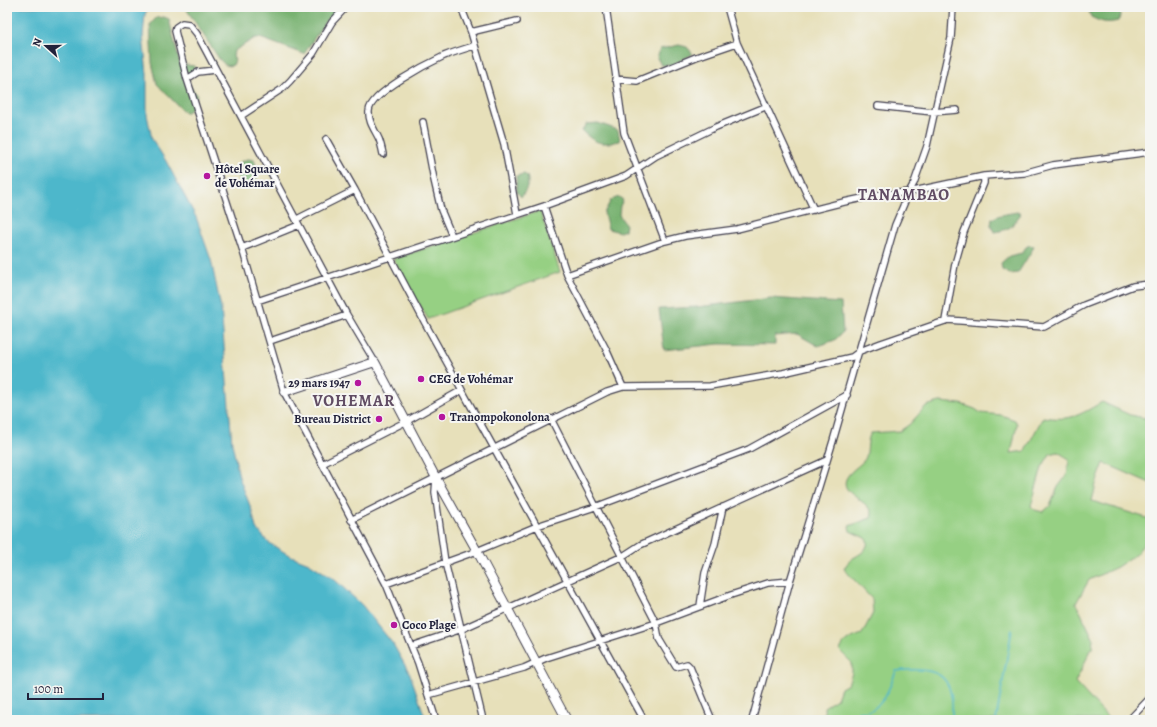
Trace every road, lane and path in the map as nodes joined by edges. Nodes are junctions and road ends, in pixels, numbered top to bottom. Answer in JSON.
{"nodes":[{"id":1,"x":346,"y":7,"type":"edge"},
{"id":2,"x":461,"y":7,"type":"edge"},
{"id":3,"x":606,"y":7,"type":"edge"},
{"id":4,"x":727,"y":7,"type":"edge"},
{"id":5,"x":953,"y":7,"type":"edge"},
{"id":6,"x":517,"y":21,"type":"dead end"},
{"id":7,"x":471,"y":32,"type":"junction"},
{"id":8,"x":737,"y":43,"type":"junction"},
{"id":9,"x":474,"y":46,"type":"junction"},
{"id":10,"x":215,"y":70,"type":"junction"},
{"id":11,"x":187,"y":79,"type":"junction"},
{"id":12,"x":615,"y":79,"type":"junction"},
{"id":13,"x":878,"y":106,"type":"dead end"},
{"id":14,"x":765,"y":107,"type":"junction"},
{"id":15,"x":957,"y":110,"type":"dead end"},
{"id":16,"x":933,"y":112,"type":"junction"},
{"id":17,"x":241,"y":116,"type":"junction"},
{"id":18,"x":423,"y":122,"type":"dead end"},
{"id":19,"x":326,"y":139,"type":"dead end"},
{"id":20,"x":1150,"y":152,"type":"edge"},
{"id":21,"x":383,"y":154,"type":"dead end"},
{"id":22,"x":637,"y":168,"type":"junction"},
{"id":23,"x":984,"y":176,"type":"junction"},
{"id":24,"x":355,"y":190,"type":"junction"},
{"id":25,"x":909,"y":192,"type":"junction"},
{"id":26,"x":544,"y":206,"type":"junction"},
{"id":27,"x":814,"y":210,"type":"junction"},
{"id":28,"x":517,"y":214,"type":"junction"},
{"id":29,"x":298,"y":222,"type":"junction"},
{"id":30,"x":452,"y":236,"type":"junction"},
{"id":31,"x":665,"y":241,"type":"junction"},
{"id":32,"x":242,"y":248,"type":"junction"},
{"id":33,"x":389,"y":258,"type":"junction"},
{"id":34,"x":567,"y":276,"type":"junction"},
{"id":35,"x":327,"y":278,"type":"junction"},
{"id":36,"x":1150,"y":284,"type":"edge"},
{"id":37,"x":257,"y":301,"type":"junction"},
{"id":38,"x":347,"y":315,"type":"junction"},
{"id":39,"x":945,"y":321,"type":"junction"},
{"id":40,"x":270,"y":341,"type":"junction"},
{"id":41,"x":860,"y":351,"type":"junction"},
{"id":42,"x":375,"y":362,"type":"junction"},
{"id":43,"x":623,"y":387,"type":"junction"},
{"id":44,"x":462,"y":390,"type":"junction"},
{"id":45,"x":284,"y":392,"type":"junction"},
{"id":46,"x":847,"y":395,"type":"junction"},
{"id":47,"x":551,"y":419,"type":"junction"},
{"id":48,"x":408,"y":421,"type":"junction"},
{"id":49,"x":494,"y":449,"type":"junction"},
{"id":50,"x":827,"y":460,"type":"junction"},
{"id":51,"x":322,"y":464,"type":"junction"},
{"id":52,"x":436,"y":478,"type":"junction"},
{"id":53,"x":595,"y":507,"type":"junction"},
{"id":54,"x":723,"y":507,"type":"junction"},
{"id":55,"x":351,"y":520,"type":"junction"},
{"id":56,"x":537,"y":526,"type":"junction"},
{"id":57,"x":477,"y":551,"type":"junction"},
{"id":58,"x":623,"y":556,"type":"junction"},
{"id":59,"x":445,"y":562,"type":"junction"},
{"id":60,"x":568,"y":580,"type":"junction"},
{"id":61,"x":790,"y":581,"type":"junction"},
{"id":62,"x":386,"y":584,"type":"junction"},
{"id":63,"x":700,"y":606,"type":"junction"},
{"id":64,"x":507,"y":607,"type":"junction"},
{"id":65,"x":656,"y":623,"type":"junction"},
{"id":66,"x":462,"y":629,"type":"junction"},
{"id":67,"x":602,"y":642,"type":"junction"},
{"id":68,"x":411,"y":646,"type":"junction"},
{"id":69,"x":536,"y":662,"type":"junction"},
{"id":70,"x":474,"y":681,"type":"junction"},
{"id":71,"x":428,"y":695,"type":"junction"},
{"id":72,"x":1150,"y":698,"type":"edge"},
{"id":73,"x":436,"y":720,"type":"edge"},
{"id":74,"x":484,"y":720,"type":"edge"},
{"id":75,"x":567,"y":720,"type":"edge"},
{"id":76,"x":644,"y":720,"type":"edge"},
{"id":77,"x":712,"y":720,"type":"edge"},
{"id":78,"x":752,"y":720,"type":"edge"},
{"id":79,"x":1129,"y":720,"type":"edge"}],
"edges":[{"from":1,"to":17,"type":"street"},
{"from":2,"to":7,"type":"street"},
{"from":3,"to":12,"type":"street"},
{"from":4,"to":8,"type":"street"},
{"from":5,"to":16,"type":"street"},
{"from":6,"to":7,"type":"street"},
{"from":7,"to":9,"type":"street"},
{"from":8,"to":12,"type":"street"},
{"from":8,"to":14,"type":"street"},
{"from":9,"to":21,"type":"street"},
{"from":9,"to":28,"type":"street"},
{"from":10,"to":11,"type":"street"},
{"from":10,"to":11,"type":"street"},
{"from":10,"to":17,"type":"street"},
{"from":11,"to":32,"type":"street"},
{"from":12,"to":22,"type":"street"},
{"from":13,"to":16,"type":"street"},
{"from":14,"to":22,"type":"street"},
{"from":14,"to":27,"type":"street"},
{"from":15,"to":16,"type":"street"},
{"from":16,"to":25,"type":"street"},
{"from":17,"to":29,"type":"street"},
{"from":18,"to":30,"type":"street"},
{"from":19,"to":24,"type":"street"},
{"from":20,"to":23,"type":"street"},
{"from":22,"to":26,"type":"street"},
{"from":22,"to":31,"type":"street"},
{"from":23,"to":25,"type":"street"},
{"from":23,"to":39,"type":"street"},
{"from":24,"to":29,"type":"street"},
{"from":24,"to":33,"type":"street"},
{"from":25,"to":27,"type":"street"},
{"from":25,"to":41,"type":"street"},
{"from":26,"to":28,"type":"street"},
{"from":26,"to":34,"type":"street"},
{"from":27,"to":31,"type":"street"},
{"from":28,"to":30,"type":"street"},
{"from":29,"to":32,"type":"street"},
{"from":29,"to":35,"type":"street"},
{"from":30,"to":33,"type":"street"},
{"from":31,"to":34,"type":"street"},
{"from":32,"to":37,"type":"street"},
{"from":33,"to":35,"type":"street"},
{"from":33,"to":44,"type":"street"},
{"from":34,"to":43,"type":"street"},
{"from":35,"to":37,"type":"street"},
{"from":35,"to":38,"type":"street"},
{"from":36,"to":39,"type":"street"},
{"from":37,"to":40,"type":"street"},
{"from":38,"to":40,"type":"street"},
{"from":38,"to":42,"type":"street"},
{"from":39,"to":41,"type":"street"},
{"from":40,"to":45,"type":"street"},
{"from":41,"to":43,"type":"street"},
{"from":41,"to":46,"type":"street"},
{"from":42,"to":45,"type":"street"},
{"from":42,"to":48,"type":"street"},
{"from":43,"to":47,"type":"street"},
{"from":44,"to":48,"type":"street"},
{"from":44,"to":49,"type":"street"},
{"from":45,"to":51,"type":"street"},
{"from":46,"to":50,"type":"street"},
{"from":46,"to":53,"type":"street"},
{"from":47,"to":49,"type":"street"},
{"from":47,"to":53,"type":"street"},
{"from":48,"to":51,"type":"street"},
{"from":48,"to":52,"type":"street"},
{"from":49,"to":52,"type":"street"},
{"from":49,"to":56,"type":"street"},
{"from":50,"to":54,"type":"street"},
{"from":50,"to":61,"type":"street"},
{"from":51,"to":55,"type":"street"},
{"from":52,"to":55,"type":"street"},
{"from":52,"to":57,"type":"street"},
{"from":52,"to":59,"type":"street"},
{"from":53,"to":56,"type":"street"},
{"from":53,"to":58,"type":"street"},
{"from":54,"to":58,"type":"street"},
{"from":54,"to":63,"type":"street"},
{"from":55,"to":62,"type":"street"},
{"from":56,"to":57,"type":"street"},
{"from":56,"to":60,"type":"street"},
{"from":57,"to":59,"type":"street"},
{"from":57,"to":64,"type":"street"},
{"from":58,"to":60,"type":"street"},
{"from":58,"to":65,"type":"street"},
{"from":59,"to":62,"type":"street"},
{"from":59,"to":66,"type":"street"},
{"from":60,"to":64,"type":"street"},
{"from":60,"to":67,"type":"street"},
{"from":61,"to":63,"type":"street"},
{"from":61,"to":78,"type":"street"},
{"from":62,"to":68,"type":"street"},
{"from":63,"to":65,"type":"street"},
{"from":64,"to":66,"type":"street"},
{"from":64,"to":69,"type":"street"},
{"from":65,"to":67,"type":"street"},
{"from":65,"to":77,"type":"street"},
{"from":66,"to":68,"type":"street"},
{"from":66,"to":70,"type":"street"},
{"from":67,"to":69,"type":"street"},
{"from":67,"to":76,"type":"street"},
{"from":68,"to":71,"type":"street"},
{"from":69,"to":70,"type":"street"},
{"from":69,"to":75,"type":"street"},
{"from":70,"to":71,"type":"street"},
{"from":70,"to":74,"type":"street"},
{"from":71,"to":73,"type":"street"},
{"from":72,"to":79,"type":"street"}]}
